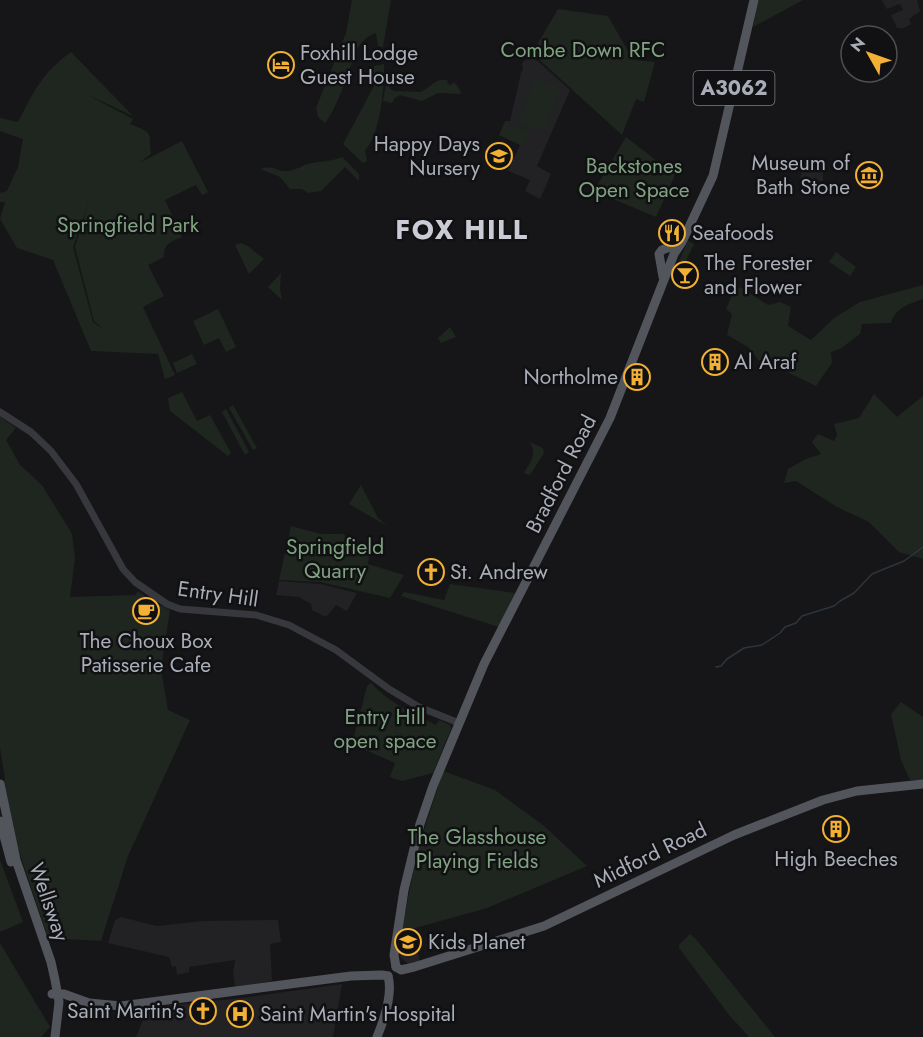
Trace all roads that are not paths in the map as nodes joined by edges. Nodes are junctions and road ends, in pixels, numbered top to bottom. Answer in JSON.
{"nodes":[{"id":1,"x":754,"y":0,"type":"edge"},
{"id":2,"x":671,"y":256,"type":"junction"},
{"id":3,"x":661,"y":288,"type":"junction"},
{"id":4,"x":0,"y":412,"type":"edge"},
{"id":5,"x":459,"y":723,"type":"junction"},
{"id":6,"x":0,"y":784,"type":"edge"},
{"id":7,"x":923,"y":784,"type":"edge"},
{"id":8,"x":2,"y":811,"type":"edge"},
{"id":9,"x":0,"y":821,"type":"edge"},
{"id":10,"x":51,"y":962,"type":"junction"},
{"id":11,"x":396,"y":968,"type":"junction"},
{"id":12,"x":387,"y":976,"type":"junction"},
{"id":13,"x":55,"y":994,"type":"junction"},
{"id":14,"x":76,"y":999,"type":"junction"},
{"id":15,"x":55,"y":1034,"type":"edge"},
{"id":16,"x":377,"y":1037,"type":"edge"}],
"edges":[{"from":1,"to":2,"type":"main road","name":"Bradford Road","number":"A3062"},
{"from":2,"to":3,"type":"main road","name":"Bradford Road","number":"A3062"},
{"from":2,"to":3,"type":"main road","name":"Bradford Road","number":"A3062"},
{"from":3,"to":5,"type":"main road","name":"Bradford Road","number":"A3062"},
{"from":4,"to":5,"type":"street","name":"Entry Hill"},
{"from":5,"to":11,"type":"main road","name":"Bradford Road","number":"A3062"},
{"from":6,"to":8,"type":"main road","name":"Wellsway"},
{"from":7,"to":11,"type":"main road","name":"Midford Road"},
{"from":8,"to":10,"type":"main road","name":"Wellsway"},
{"from":9,"to":13,"type":"main road","name":"Wellsway"},
{"from":10,"to":13,"type":"main road","name":"Wellsway"},
{"from":10,"to":14,"type":"main road"},
{"from":11,"to":12,"type":"main road"},
{"from":12,"to":14,"type":"main road"},
{"from":12,"to":16,"type":"main road"},
{"from":13,"to":14,"type":"main road"},
{"from":13,"to":15,"type":"main road","name":"Wellsway"}]}
